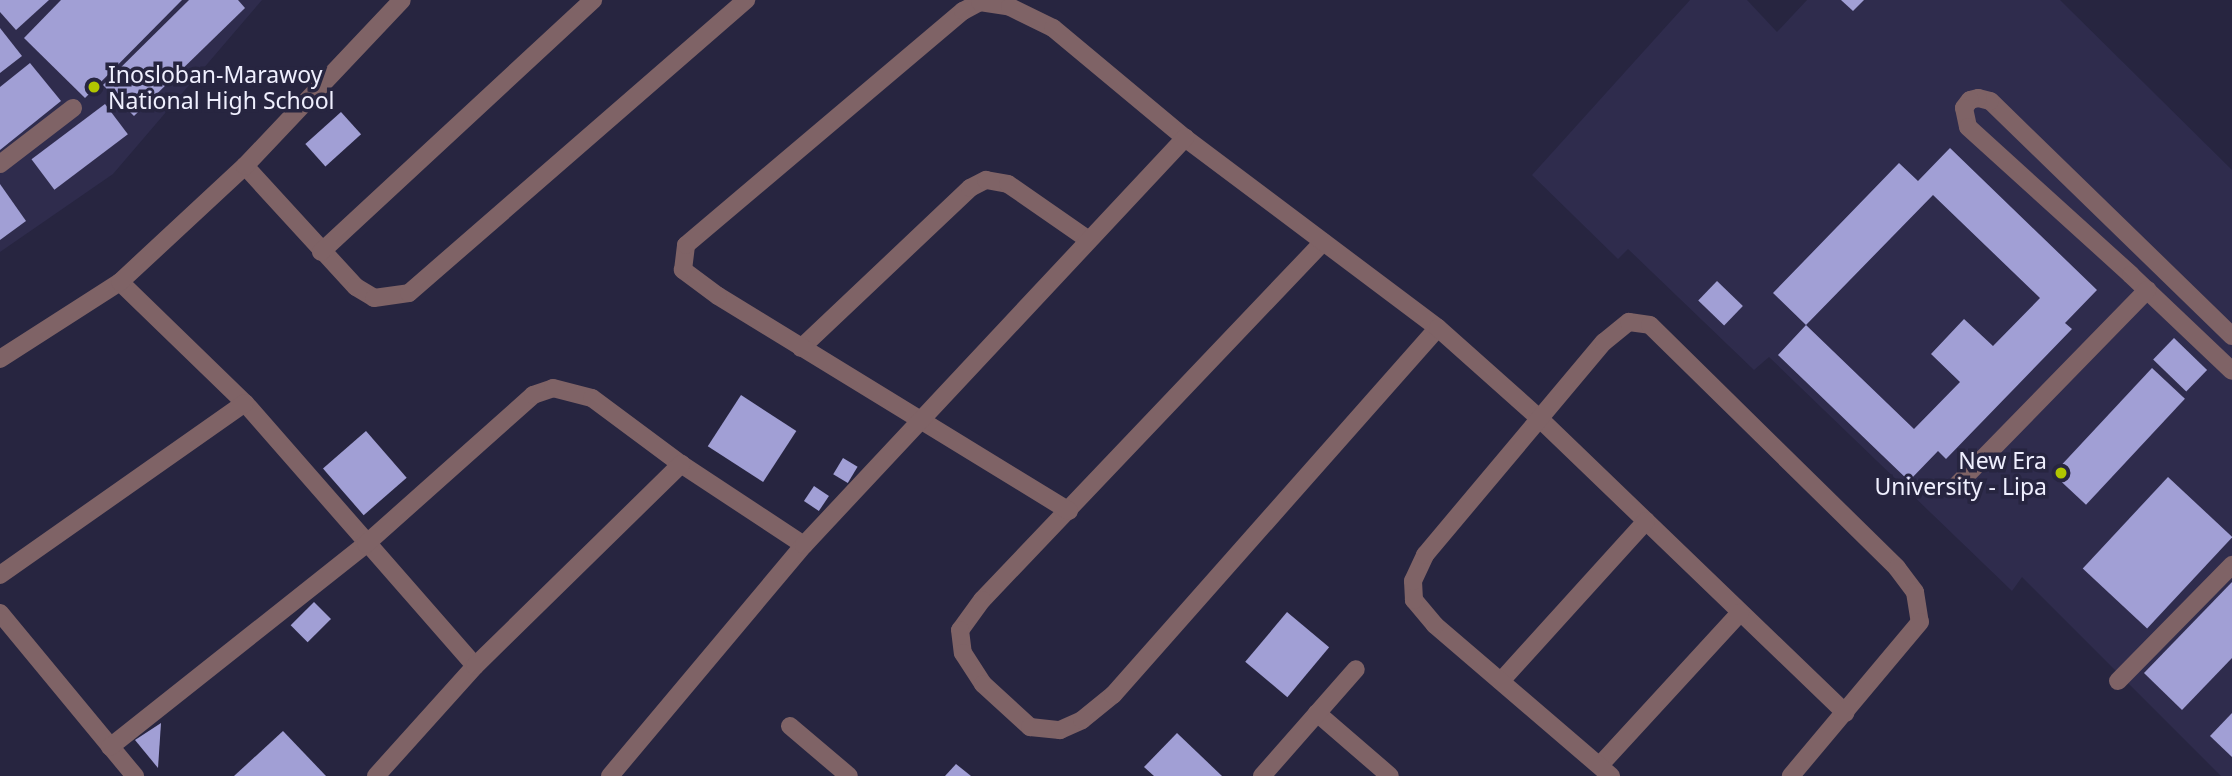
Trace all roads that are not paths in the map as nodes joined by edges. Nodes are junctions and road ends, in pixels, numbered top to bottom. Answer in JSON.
{"nodes":[{"id":1,"x":402,"y":0,"type":"edge"},
{"id":2,"x":593,"y":0,"type":"edge"},
{"id":3,"x":746,"y":0,"type":"edge"},
{"id":4,"x":73,"y":108,"type":"dead end"},
{"id":5,"x":1185,"y":138,"type":"junction"},
{"id":6,"x":0,"y":164,"type":"edge"},
{"id":7,"x":245,"y":166,"type":"junction"},
{"id":8,"x":1089,"y":240,"type":"junction"},
{"id":9,"x":1324,"y":242,"type":"junction"},
{"id":10,"x":321,"y":252,"type":"junction"},
{"id":11,"x":2147,"y":255,"type":"junction"},
{"id":12,"x":2131,"y":275,"type":"junction"},
{"id":13,"x":120,"y":282,"type":"junction"},
{"id":14,"x":2147,"y":289,"type":"junction"},
{"id":15,"x":1438,"y":328,"type":"junction"},
{"id":16,"x":2232,"y":336,"type":"edge"},
{"id":17,"x":801,"y":348,"type":"junction"},
{"id":18,"x":0,"y":359,"type":"edge"},
{"id":19,"x":2232,"y":371,"type":"edge"},
{"id":20,"x":245,"y":403,"type":"junction"},
{"id":21,"x":1540,"y":419,"type":"junction"},
{"id":22,"x":921,"y":420,"type":"junction"},
{"id":23,"x":681,"y":464,"type":"junction"},
{"id":24,"x":1954,"y":488,"type":"dead end"},
{"id":25,"x":1069,"y":511,"type":"junction"},
{"id":26,"x":1646,"y":521,"type":"junction"},
{"id":27,"x":366,"y":544,"type":"junction"},
{"id":28,"x":804,"y":545,"type":"junction"},
{"id":29,"x":2232,"y":565,"type":"edge"},
{"id":30,"x":0,"y":575,"type":"edge"},
{"id":31,"x":0,"y":613,"type":"edge"},
{"id":32,"x":1740,"y":613,"type":"junction"},
{"id":33,"x":475,"y":666,"type":"junction"},
{"id":34,"x":1356,"y":668,"type":"dead end"},
{"id":35,"x":1500,"y":681,"type":"junction"},
{"id":36,"x":2118,"y":681,"type":"dead end"},
{"id":37,"x":1317,"y":713,"type":"junction"},
{"id":38,"x":1844,"y":713,"type":"junction"},
{"id":39,"x":790,"y":726,"type":"dead end"},
{"id":40,"x":110,"y":747,"type":"junction"},
{"id":41,"x":1605,"y":771,"type":"edge"},
{"id":42,"x":843,"y":775,"type":"edge"},
{"id":43,"x":135,"y":776,"type":"edge"},
{"id":44,"x":376,"y":776,"type":"edge"},
{"id":45,"x":610,"y":776,"type":"edge"},
{"id":46,"x":1262,"y":776,"type":"edge"},
{"id":47,"x":1390,"y":776,"type":"edge"},
{"id":48,"x":1791,"y":776,"type":"edge"}],
"edges":[{"from":1,"to":7,"type":"street"},
{"from":2,"to":10,"type":"street"},
{"from":3,"to":10,"type":"street"},
{"from":4,"to":6,"type":"street"},
{"from":5,"to":8,"type":"street"},
{"from":5,"to":9,"type":"street"},
{"from":5,"to":17,"type":"street"},
{"from":7,"to":10,"type":"street"},
{"from":7,"to":13,"type":"street"},
{"from":8,"to":17,"type":"street"},
{"from":8,"to":22,"type":"street"},
{"from":9,"to":15,"type":"street"},
{"from":9,"to":25,"type":"street"},
{"from":11,"to":12,"type":"street"},
{"from":11,"to":12,"type":"street"},
{"from":11,"to":16,"type":"street"},
{"from":12,"to":14,"type":"street"},
{"from":13,"to":18,"type":"street"},
{"from":13,"to":20,"type":"street"},
{"from":14,"to":19,"type":"street"},
{"from":14,"to":24,"type":"street"},
{"from":15,"to":21,"type":"street"},
{"from":15,"to":25,"type":"street"},
{"from":17,"to":22,"type":"street"},
{"from":20,"to":27,"type":"street"},
{"from":20,"to":30,"type":"street"},
{"from":21,"to":26,"type":"street"},
{"from":21,"to":35,"type":"street"},
{"from":21,"to":38,"type":"street"},
{"from":22,"to":25,"type":"street"},
{"from":22,"to":28,"type":"street"},
{"from":23,"to":27,"type":"street"},
{"from":23,"to":28,"type":"street"},
{"from":23,"to":33,"type":"street"},
{"from":26,"to":32,"type":"street"},
{"from":26,"to":35,"type":"street"},
{"from":27,"to":33,"type":"street"},
{"from":27,"to":40,"type":"street"},
{"from":28,"to":45,"type":"street"},
{"from":29,"to":36,"type":"street"},
{"from":31,"to":40,"type":"street"},
{"from":32,"to":38,"type":"street"},
{"from":32,"to":41,"type":"street"},
{"from":33,"to":44,"type":"street"},
{"from":34,"to":37,"type":"street"},
{"from":35,"to":41,"type":"street"},
{"from":37,"to":46,"type":"street"},
{"from":37,"to":47,"type":"street"},
{"from":38,"to":48,"type":"street"},
{"from":39,"to":42,"type":"street"},
{"from":40,"to":43,"type":"street"}]}
